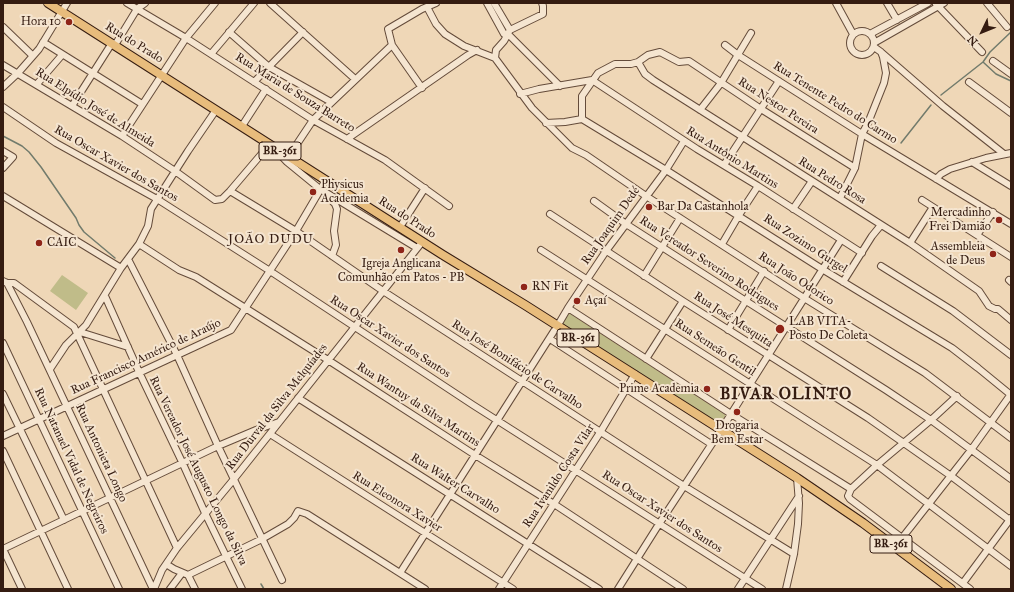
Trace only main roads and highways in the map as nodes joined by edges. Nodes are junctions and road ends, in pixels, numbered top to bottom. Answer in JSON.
{"nodes":[{"id":1,"x":48,"y":3,"type":"edge"},
{"id":2,"x":951,"y":589,"type":"edge"}],
"edges":[{"from":1,"to":2,"type":"main road","name":"Rua do Prado","number":"BR-361"}]}
